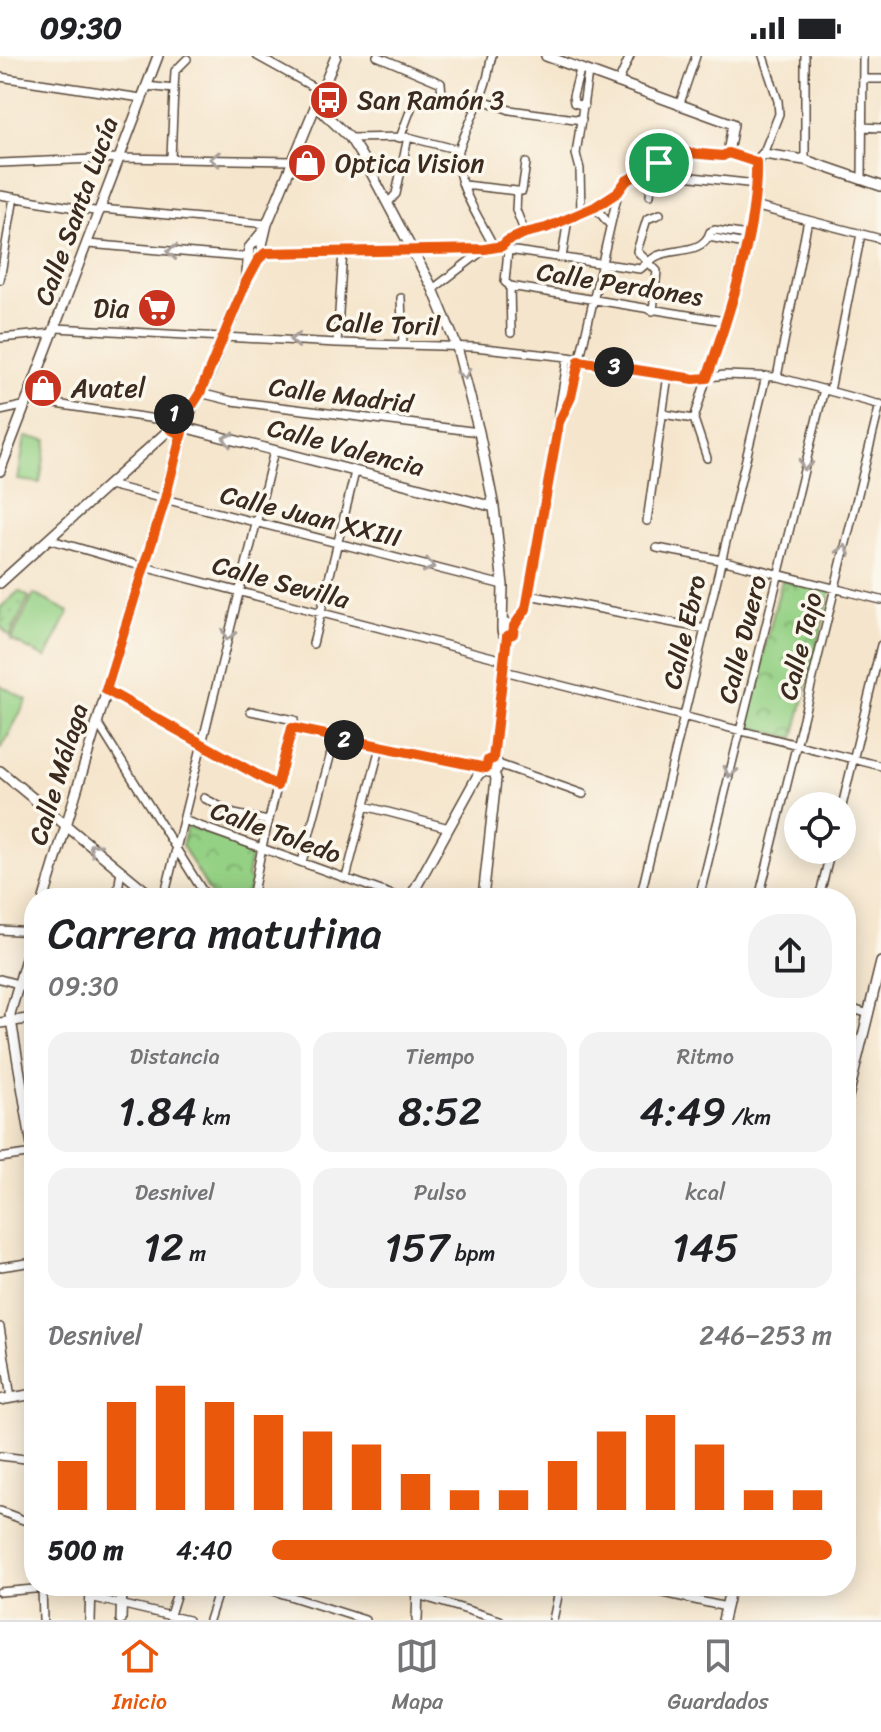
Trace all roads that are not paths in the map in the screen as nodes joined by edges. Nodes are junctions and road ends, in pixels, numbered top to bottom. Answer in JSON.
{"nodes":[{"id":1,"x":158,"y":56,"type":"edge"},
{"id":2,"x":257,"y":56,"type":"edge"},
{"id":3,"x":336,"y":56,"type":"edge"},
{"id":4,"x":377,"y":56,"type":"edge"},
{"id":5,"x":492,"y":56,"type":"edge"},
{"id":6,"x":630,"y":56,"type":"edge"},
{"id":7,"x":696,"y":56,"type":"edge"},
{"id":8,"x":763,"y":56,"type":"edge"},
{"id":9,"x":805,"y":56,"type":"edge"},
{"id":10,"x":863,"y":56,"type":"edge"},
{"id":11,"x":552,"y":57,"type":"edge"},
{"id":12,"x":187,"y":59,"type":"dead end"},
{"id":13,"x":584,"y":71,"type":"junction"},
{"id":14,"x":0,"y":77,"type":"edge"},
{"id":15,"x":863,"y":79,"type":"junction"},
{"id":16,"x":881,"y":79,"type":"edge"},
{"id":17,"x":618,"y":83,"type":"junction"},
{"id":18,"x":146,"y":86,"type":"junction"},
{"id":19,"x":174,"y":89,"type":"junction"},
{"id":20,"x":322,"y":92,"type":"junction"},
{"id":21,"x":442,"y":96,"type":"junction"},
{"id":22,"x":141,"y":98,"type":"junction"},
{"id":23,"x":480,"y":99,"type":"junction"},
{"id":24,"x":316,"y":106,"type":"junction"},
{"id":25,"x":679,"y":106,"type":"junction"},
{"id":26,"x":476,"y":108,"type":"junction"},
{"id":27,"x":582,"y":120,"type":"junction"},
{"id":28,"x":862,"y":127,"type":"junction"},
{"id":29,"x":881,"y":128,"type":"edge"},
{"id":30,"x":653,"y":136,"type":"dead end"},
{"id":31,"x":350,"y":138,"type":"junction"},
{"id":32,"x":404,"y":138,"type":"junction"},
{"id":33,"x":459,"y":150,"type":"junction"},
{"id":34,"x":728,"y":153,"type":"junction"},
{"id":35,"x":119,"y":158,"type":"junction"},
{"id":36,"x":171,"y":158,"type":"junction"},
{"id":37,"x":759,"y":158,"type":"junction"},
{"id":38,"x":805,"y":160,"type":"junction"},
{"id":39,"x":293,"y":161,"type":"junction"},
{"id":40,"x":0,"y":163,"type":"edge"},
{"id":41,"x":526,"y":163,"type":"dead end"},
{"id":42,"x":649,"y":172,"type":"junction"},
{"id":43,"x":862,"y":180,"type":"junction"},
{"id":44,"x":756,"y":184,"type":"junction"},
{"id":45,"x":464,"y":185,"type":"junction"},
{"id":46,"x":881,"y":186,"type":"edge"},
{"id":47,"x":517,"y":191,"type":"junction"},
{"id":48,"x":618,"y":192,"type":"junction"},
{"id":49,"x":0,"y":195,"type":"edge"},
{"id":50,"x":650,"y":195,"type":"dead end"},
{"id":51,"x":14,"y":197,"type":"junction"},
{"id":52,"x":388,"y":203,"type":"junction"},
{"id":53,"x":754,"y":206,"type":"junction"},
{"id":54,"x":595,"y":207,"type":"junction"},
{"id":55,"x":100,"y":211,"type":"junction"},
{"id":56,"x":581,"y":213,"type":"junction"},
{"id":57,"x":660,"y":214,"type":"dead end"},
{"id":58,"x":568,"y":218,"type":"junction"},
{"id":59,"x":808,"y":220,"type":"junction"},
{"id":60,"x":267,"y":224,"type":"junction"},
{"id":61,"x":610,"y":225,"type":"junction"},
{"id":62,"x":525,"y":233,"type":"junction"},
{"id":63,"x":861,"y":234,"type":"junction"},
{"id":64,"x":881,"y":239,"type":"edge"},
{"id":65,"x":746,"y":240,"type":"junction"},
{"id":66,"x":88,"y":244,"type":"junction"},
{"id":67,"x":497,"y":248,"type":"junction"},
{"id":68,"x":413,"y":250,"type":"junction"},
{"id":69,"x":343,"y":251,"type":"junction"},
{"id":70,"x":257,"y":252,"type":"junction"},
{"id":71,"x":2,"y":255,"type":"edge"},
{"id":72,"x":562,"y":258,"type":"junction"},
{"id":73,"x":649,"y":262,"type":"junction"},
{"id":74,"x":601,"y":265,"type":"junction"},
{"id":75,"x":0,"y":280,"type":"edge"},
{"id":76,"x":510,"y":286,"type":"junction"},
{"id":77,"x":433,"y":289,"type":"junction"},
{"id":78,"x":401,"y":298,"type":"dead end"},
{"id":79,"x":593,"y":301,"type":"junction"},
{"id":80,"x":653,"y":311,"type":"junction"},
{"id":81,"x":724,"y":321,"type":"junction"},
{"id":82,"x":55,"y":331,"type":"junction"},
{"id":83,"x":511,"y":333,"type":"dead end"},
{"id":84,"x":225,"y":336,"type":"junction"},
{"id":85,"x":0,"y":338,"type":"edge"},
{"id":86,"x":337,"y":343,"type":"junction"},
{"id":87,"x":403,"y":345,"type":"junction"},
{"id":88,"x":457,"y":347,"type":"junction"},
{"id":89,"x":568,"y":357,"type":"junction"},
{"id":90,"x":579,"y":361,"type":"junction"},
{"id":91,"x":668,"y":375,"type":"junction"},
{"id":92,"x":766,"y":376,"type":"junction"},
{"id":93,"x":777,"y":377,"type":"junction"},
{"id":94,"x":707,"y":378,"type":"junction"},
{"id":95,"x":827,"y":390,"type":"junction"},
{"id":96,"x":200,"y":393,"type":"junction"},
{"id":97,"x":28,"y":402,"type":"junction"},
{"id":98,"x":880,"y":405,"type":"edge"},
{"id":99,"x":0,"y":411,"type":"edge"},
{"id":100,"x":663,"y":414,"type":"junction"},
{"id":101,"x":694,"y":419,"type":"junction"},
{"id":102,"x":559,"y":422,"type":"junction"},
{"id":103,"x":184,"y":423,"type":"junction"},
{"id":104,"x":169,"y":425,"type":"junction"},
{"id":105,"x":479,"y":432,"type":"junction"},
{"id":106,"x":274,"y":451,"type":"junction"},
{"id":107,"x":707,"y":458,"type":"dead end"},
{"id":108,"x":0,"y":471,"type":"edge"},
{"id":109,"x":355,"y":472,"type":"junction"},
{"id":110,"x":109,"y":485,"type":"junction"},
{"id":111,"x":165,"y":499,"type":"junction"},
{"id":112,"x":494,"y":507,"type":"junction"},
{"id":113,"x":647,"y":521,"type":"dead end"},
{"id":114,"x":256,"y":522,"type":"junction"},
{"id":115,"x":48,"y":539,"type":"junction"},
{"id":116,"x":338,"y":543,"type":"junction"},
{"id":117,"x":657,"y":548,"type":"dead end"},
{"id":118,"x":721,"y":560,"type":"junction"},
{"id":119,"x":144,"y":567,"type":"junction"},
{"id":120,"x":778,"y":575,"type":"junction"},
{"id":121,"x":0,"y":583,"type":"edge"},
{"id":122,"x":503,"y":585,"type":"junction"},
{"id":123,"x":835,"y":589,"type":"junction"},
{"id":124,"x":238,"y":591,"type":"junction"},
{"id":125,"x":529,"y":595,"type":"junction"},
{"id":126,"x":881,"y":600,"type":"edge"},
{"id":127,"x":321,"y":613,"type":"junction"},
{"id":128,"x":514,"y":626,"type":"joint"},
{"id":129,"x":705,"y":629,"type":"junction"},
{"id":130,"x":505,"y":632,"type":"junction"},
{"id":131,"x":313,"y":644,"type":"dead end"},
{"id":132,"x":881,"y":645,"type":"edge"},
{"id":133,"x":504,"y":666,"type":"junction"},
{"id":134,"x":106,"y":690,"type":"junction"},
{"id":135,"x":251,"y":711,"type":"dead end"},
{"id":136,"x":684,"y":718,"type":"junction"},
{"id":137,"x":96,"y":721,"type":"junction"},
{"id":138,"x":292,"y":728,"type":"junction"},
{"id":139,"x":740,"y":732,"type":"junction"},
{"id":140,"x":335,"y":738,"type":"junction"},
{"id":141,"x":202,"y":743,"type":"junction"},
{"id":142,"x":796,"y":746,"type":"junction"},
{"id":143,"x":380,"y":747,"type":"junction"},
{"id":144,"x":853,"y":760,"type":"junction"},
{"id":145,"x":492,"y":766,"type":"junction"},
{"id":146,"x":881,"y":766,"type":"edge"},
{"id":147,"x":0,"y":771,"type":"edge"},
{"id":148,"x":277,"y":786,"type":"junction"},
{"id":149,"x":845,"y":792,"type":"edge"},
{"id":150,"x":583,"y":794,"type":"dead end"},
{"id":151,"x":204,"y":798,"type":"dead end"},
{"id":152,"x":365,"y":806,"type":"junction"},
{"id":153,"x":183,"y":820,"type":"junction"},
{"id":154,"x":268,"y":821,"type":"junction"},
{"id":155,"x":65,"y":824,"type":"junction"},
{"id":156,"x":449,"y":828,"type":"junction"},
{"id":157,"x":176,"y":847,"type":"junction"},
{"id":158,"x":262,"y":847,"type":"junction"},
{"id":159,"x":302,"y":862,"type":"junction"},
{"id":160,"x":828,"y":864,"type":"edge"},
{"id":161,"x":121,"y":870,"type":"junction"},
{"id":162,"x":346,"y":878,"type":"junction"},
{"id":163,"x":47,"y":888,"type":"edge"},
{"id":164,"x":118,"y":888,"type":"edge"},
{"id":165,"x":142,"y":888,"type":"edge"},
{"id":166,"x":166,"y":888,"type":"edge"},
{"id":167,"x":201,"y":888,"type":"edge"},
{"id":168,"x":254,"y":888,"type":"edge"},
{"id":169,"x":374,"y":888,"type":"edge"},
{"id":170,"x":416,"y":888,"type":"edge"},
{"id":171,"x":484,"y":888,"type":"edge"},
{"id":172,"x":642,"y":888,"type":"edge"},
{"id":173,"x":701,"y":888,"type":"edge"},
{"id":174,"x":761,"y":888,"type":"edge"},
{"id":175,"x":822,"y":888,"type":"edge"},
{"id":176,"x":0,"y":930,"type":"edge"},
{"id":177,"x":24,"y":931,"type":"edge"},
{"id":178,"x":881,"y":962,"type":"edge"},
{"id":179,"x":24,"y":964,"type":"edge"},
{"id":180,"x":0,"y":979,"type":"edge"},
{"id":181,"x":18,"y":984,"type":"junction"},
{"id":182,"x":856,"y":1010,"type":"edge"},
{"id":183,"x":869,"y":1014,"type":"junction"},
{"id":184,"x":24,"y":1019,"type":"edge"},
{"id":185,"x":11,"y":1021,"type":"junction"},
{"id":186,"x":0,"y":1023,"type":"edge"},
{"id":187,"x":856,"y":1065,"type":"edge"},
{"id":188,"x":24,"y":1093,"type":"edge"},
{"id":189,"x":24,"y":1157,"type":"edge"},
{"id":190,"x":0,"y":1158,"type":"edge"},
{"id":191,"x":24,"y":1263,"type":"edge"},
{"id":192,"x":0,"y":1267,"type":"edge"},
{"id":193,"x":0,"y":1327,"type":"edge"},
{"id":194,"x":1,"y":1343,"type":"edge"},
{"id":195,"x":24,"y":1396,"type":"edge"},
{"id":196,"x":11,"y":1398,"type":"junction"},
{"id":197,"x":0,"y":1400,"type":"edge"},
{"id":198,"x":0,"y":1456,"type":"edge"},
{"id":199,"x":24,"y":1459,"type":"edge"},
{"id":200,"x":0,"y":1511,"type":"edge"},
{"id":201,"x":24,"y":1520,"type":"edge"},
{"id":202,"x":24,"y":1589,"type":"edge"},
{"id":203,"x":0,"y":1592,"type":"edge"},
{"id":204,"x":42,"y":1596,"type":"edge"},
{"id":205,"x":122,"y":1596,"type":"edge"},
{"id":206,"x":178,"y":1596,"type":"edge"},
{"id":207,"x":217,"y":1596,"type":"edge"},
{"id":208,"x":289,"y":1596,"type":"edge"},
{"id":209,"x":418,"y":1596,"type":"edge"},
{"id":210,"x":432,"y":1596,"type":"edge"},
{"id":211,"x":558,"y":1596,"type":"edge"},
{"id":212,"x":677,"y":1596,"type":"edge"},
{"id":213,"x":729,"y":1596,"type":"edge"},
{"id":214,"x":90,"y":1597,"type":"joint"},
{"id":215,"x":122,"y":1605,"type":"junction"},
{"id":216,"x":726,"y":1607,"type":"junction"},
{"id":217,"x":176,"y":1617,"type":"edge"},
{"id":218,"x":43,"y":1620,"type":"edge"},
{"id":219,"x":90,"y":1620,"type":"edge"},
{"id":220,"x":121,"y":1620,"type":"edge"},
{"id":221,"x":188,"y":1620,"type":"edge"},
{"id":222,"x":209,"y":1620,"type":"edge"},
{"id":223,"x":365,"y":1620,"type":"edge"},
{"id":224,"x":417,"y":1620,"type":"edge"},
{"id":225,"x":500,"y":1620,"type":"edge"},
{"id":226,"x":553,"y":1620,"type":"edge"},
{"id":227,"x":723,"y":1620,"type":"edge"}],
"edges":[{"from":1,"to":18,"type":"street","name":"Calle Santa Lucía"},
{"from":2,"to":20,"type":"street"},
{"from":3,"to":20,"type":"street","name":"Calle Málaga"},
{"from":4,"to":21,"type":"street"},
{"from":5,"to":23,"type":"street"},
{"from":6,"to":17,"type":"street"},
{"from":7,"to":25,"type":"street"},
{"from":8,"to":37,"type":"street"},
{"from":9,"to":38,"type":"street"},
{"from":10,"to":15,"type":"street"},
{"from":11,"to":13,"type":"street"},
{"from":12,"to":19,"type":"street"},
{"from":13,"to":17,"type":"street"},
{"from":13,"to":27,"type":"street"},
{"from":14,"to":22,"type":"street"},
{"from":15,"to":16,"type":"street"},
{"from":15,"to":28,"type":"street"},
{"from":17,"to":25,"type":"street"},
{"from":18,"to":19,"type":"street"},
{"from":18,"to":22,"type":"street","name":"Calle Santa Lucía"},
{"from":19,"to":36,"type":"street"},
{"from":20,"to":24,"type":"street","name":"Calle Málaga"},
{"from":21,"to":26,"type":"street"},
{"from":21,"to":32,"type":"street"},
{"from":22,"to":35,"type":"street","name":"Calle Santa Lucía"},
{"from":23,"to":26,"type":"street"},
{"from":23,"to":27,"type":"street"},
{"from":24,"to":31,"type":"street"},
{"from":24,"to":39,"type":"street","name":"Calle Málaga"},
{"from":25,"to":34,"type":"street"},
{"from":26,"to":33,"type":"street"},
{"from":27,"to":56,"type":"street"},
{"from":28,"to":29,"type":"street"},
{"from":28,"to":43,"type":"street"},
{"from":30,"to":42,"type":"street"},
{"from":31,"to":32,"type":"street"},
{"from":31,"to":52,"type":"street"},
{"from":32,"to":33,"type":"street"},
{"from":32,"to":52,"type":"street"},
{"from":33,"to":45,"type":"street"},
{"from":34,"to":37,"type":"street"},
{"from":34,"to":42,"type":"street"},
{"from":35,"to":36,"type":"street"},
{"from":35,"to":40,"type":"street"},
{"from":35,"to":55,"type":"street","name":"Calle Santa Lucía"},
{"from":39,"to":36,"type":"street","one_way":true},
{"from":37,"to":38,"type":"street"},
{"from":37,"to":44,"type":"street"},
{"from":38,"to":43,"type":"street"},
{"from":39,"to":60,"type":"street","name":"Calle Málaga"},
{"from":41,"to":47,"type":"street"},
{"from":42,"to":44,"type":"street"},
{"from":42,"to":48,"type":"street"},
{"from":42,"to":50,"type":"street"},
{"from":43,"to":46,"type":"street"},
{"from":44,"to":53,"type":"street"},
{"from":45,"to":47,"type":"street"},
{"from":45,"to":67,"type":"street"},
{"from":47,"to":62,"type":"street"},
{"from":48,"to":54,"type":"street"},
{"from":48,"to":61,"type":"street"},
{"from":49,"to":51,"type":"street"},
{"from":51,"to":55,"type":"street"},
{"from":51,"to":71,"type":"street"},
{"from":52,"to":68,"type":"street"},
{"from":53,"to":59,"type":"street"},
{"from":53,"to":65,"type":"street"},
{"from":54,"to":56,"type":"street"},
{"from":54,"to":61,"type":"street"},
{"from":55,"to":60,"type":"street"},
{"from":55,"to":66,"type":"street","name":"Calle Santa Lucía"},
{"from":56,"to":58,"type":"street"},
{"from":57,"to":73,"type":"street"},
{"from":58,"to":62,"type":"street"},
{"from":58,"to":72,"type":"street"},
{"from":59,"to":63,"type":"street"},
{"from":59,"to":93,"type":"street"},
{"from":60,"to":70,"type":"street","name":"Calle Málaga"},
{"from":61,"to":74,"type":"street"},
{"from":62,"to":67,"type":"street"},
{"from":63,"to":64,"type":"street"},
{"from":63,"to":95,"type":"street","name":"Calle Duero"},
{"from":65,"to":73,"type":"street"},
{"from":65,"to":81,"type":"street"},
{"from":70,"to":66,"type":"street","one_way":true},
{"from":66,"to":82,"type":"street","name":"Calle Santa Lucía"},
{"from":67,"to":68,"type":"street"},
{"from":67,"to":72,"type":"street"},
{"from":67,"to":76,"type":"street"},
{"from":67,"to":77,"type":"street"},
{"from":68,"to":69,"type":"street"},
{"from":68,"to":77,"type":"street"},
{"from":69,"to":70,"type":"street"},
{"from":69,"to":86,"type":"street"},
{"from":70,"to":84,"type":"street","name":"Calle Málaga"},
{"from":71,"to":75,"type":"street"},
{"from":72,"to":74,"type":"street"},
{"from":73,"to":74,"type":"street"},
{"from":73,"to":80,"type":"street"},
{"from":74,"to":79,"type":"street"},
{"from":76,"to":79,"type":"street","name":"Calle Perdones"},
{"from":76,"to":83,"type":"street"},
{"from":77,"to":88,"type":"street"},
{"from":78,"to":87,"type":"street"},
{"from":79,"to":80,"type":"street","name":"Calle Perdones"},
{"from":79,"to":90,"type":"street"},
{"from":80,"to":81,"type":"street","name":"Calle Perdones"},
{"from":81,"to":94,"type":"street"},
{"from":82,"to":84,"type":"street","name":"Calle Toril"},
{"from":82,"to":85,"type":"street","name":"Calle Toril"},
{"from":82,"to":97,"type":"street","name":"Calle Santa Lucía"},
{"from":86,"to":84,"type":"street","name":"Calle Toril","one_way":true},
{"from":84,"to":96,"type":"street","name":"Calle Málaga"},
{"from":86,"to":87,"type":"street","name":"Calle Toril"},
{"from":87,"to":88,"type":"street","name":"Calle Toril"},
{"from":88,"to":89,"type":"street","name":"Calle Toril"},
{"from":88,"to":105,"type":"street","one_way":true},
{"from":89,"to":90,"type":"street","name":"Calle Toril"},
{"from":89,"to":102,"type":"street"},
{"from":90,"to":91,"type":"street","name":"Calle Toril"},
{"from":90,"to":102,"type":"street"},
{"from":91,"to":94,"type":"street","name":"Calle Toril"},
{"from":91,"to":100,"type":"street"},
{"from":92,"to":93,"type":"street","name":"Calle Toril"},
{"from":92,"to":94,"type":"street","name":"Calle Toril"},
{"from":92,"to":118,"type":"street","name":"Calle Ebro"},
{"from":93,"to":95,"type":"street","name":"Calle Toril"},
{"from":94,"to":101,"type":"street"},
{"from":95,"to":98,"type":"street","name":"Calle Toril"},
{"from":95,"to":120,"type":"street","name":"Calle Duero","one_way":true},
{"from":96,"to":103,"type":"street","name":"Calle Málaga"},
{"from":96,"to":105,"type":"street","name":"Calle Madrid"},
{"from":97,"to":99,"type":"street"},
{"from":97,"to":104,"type":"street"},
{"from":97,"to":108,"type":"street","name":"Calle Santa Lucía"},
{"from":123,"to":98,"type":"street","name":"Calle Tajo","one_way":true},
{"from":100,"to":101,"type":"street"},
{"from":100,"to":113,"type":"street"},
{"from":101,"to":107,"type":"street"},
{"from":102,"to":125,"type":"street"},
{"from":103,"to":104,"type":"street","name":"Calle Valencia"},
{"from":103,"to":104,"type":"street"},
{"from":106,"to":103,"type":"street","name":"Calle Valencia","one_way":true},
{"from":103,"to":111,"type":"street","name":"Calle Málaga"},
{"from":104,"to":110,"type":"street"},
{"from":105,"to":112,"type":"street"},
{"from":106,"to":109,"type":"street","name":"Calle Valencia"},
{"from":106,"to":114,"type":"street"},
{"from":109,"to":112,"type":"street","name":"Calle Valencia"},
{"from":109,"to":116,"type":"street"},
{"from":110,"to":111,"type":"street","name":"Calle Juan XXIII"},
{"from":110,"to":115,"type":"street"},
{"from":111,"to":114,"type":"street","name":"Calle Juan XXIII"},
{"from":111,"to":119,"type":"street","name":"Calle Málaga"},
{"from":112,"to":122,"type":"street"},
{"from":114,"to":116,"type":"street","name":"Calle Juan XXIII"},
{"from":114,"to":124,"type":"street"},
{"from":115,"to":119,"type":"street","name":"Calle Sevilla"},
{"from":115,"to":121,"type":"street"},
{"from":116,"to":122,"type":"street","name":"Calle Juan XXIII","one_way":true},
{"from":116,"to":127,"type":"street"},
{"from":117,"to":118,"type":"street"},
{"from":118,"to":120,"type":"street"},
{"from":118,"to":129,"type":"street","name":"Calle Ebro"},
{"from":119,"to":124,"type":"street","name":"Calle Sevilla"},
{"from":119,"to":134,"type":"street","name":"Calle Málaga"},
{"from":120,"to":123,"type":"street"},
{"from":120,"to":139,"type":"street","name":"Calle Duero"},
{"from":122,"to":130,"type":"street"},
{"from":123,"to":126,"type":"street"},
{"from":123,"to":142,"type":"street","name":"Calle Tajo"},
{"from":124,"to":127,"type":"street","name":"Calle Sevilla"},
{"from":124,"to":141,"type":"street","one_way":true},
{"from":125,"to":128,"type":"street"},
{"from":125,"to":129,"type":"street"},
{"from":127,"to":131,"type":"street"},
{"from":127,"to":133,"type":"street","name":"Calle Sevilla"},
{"from":128,"to":130,"type":"street"},
{"from":129,"to":136,"type":"street","name":"Calle Ebro"},
{"from":130,"to":133,"type":"street"},
{"from":132,"to":144,"type":"street"},
{"from":133,"to":136,"type":"street","name":"Calle Sevilla"},
{"from":133,"to":145,"type":"street"},
{"from":134,"to":137,"type":"street","name":"Calle Málaga"},
{"from":134,"to":141,"type":"street"},
{"from":135,"to":138,"type":"street"},
{"from":136,"to":139,"type":"street","name":"Calle Sevilla"},
{"from":136,"to":172,"type":"street","name":"Calle Ebro"},
{"from":137,"to":155,"type":"street","name":"Calle Málaga"},
{"from":137,"to":157,"type":"street"},
{"from":138,"to":140,"type":"street"},
{"from":138,"to":148,"type":"street"},
{"from":139,"to":142,"type":"street","name":"Calle Sevilla"},
{"from":139,"to":173,"type":"street","name":"Calle Duero","one_way":true},
{"from":140,"to":143,"type":"street"},
{"from":140,"to":159,"type":"street"},
{"from":141,"to":148,"type":"street"},
{"from":141,"to":153,"type":"street"},
{"from":142,"to":144,"type":"street","name":"Calle Sevilla"},
{"from":142,"to":174,"type":"street","name":"Calle Tajo"},
{"from":143,"to":145,"type":"street"},
{"from":143,"to":152,"type":"street"},
{"from":144,"to":146,"type":"street","name":"Calle Sevilla"},
{"from":144,"to":149,"type":"street"},
{"from":145,"to":150,"type":"street"},
{"from":145,"to":156,"type":"street"},
{"from":145,"to":171,"type":"street"},
{"from":147,"to":155,"type":"street"},
{"from":148,"to":154,"type":"street"},
{"from":151,"to":154,"type":"street","name":"Calle Toledo"},
{"from":152,"to":156,"type":"street"},
{"from":152,"to":162,"type":"street"},
{"from":153,"to":157,"type":"street"},
{"from":153,"to":158,"type":"street","name":"Calle Toledo"},
{"from":154,"to":158,"type":"street"},
{"from":161,"to":155,"type":"street","one_way":true},
{"from":155,"to":163,"type":"street","name":"Calle Málaga"},
{"from":156,"to":170,"type":"street"},
{"from":157,"to":166,"type":"street"},
{"from":157,"to":167,"type":"street"},
{"from":158,"to":159,"type":"street","name":"Calle Toledo"},
{"from":158,"to":168,"type":"street"},
{"from":159,"to":162,"type":"street","name":"Calle Toledo"},
{"from":160,"to":175,"type":"street"},
{"from":161,"to":164,"type":"street"},
{"from":161,"to":165,"type":"street"},
{"from":162,"to":169,"type":"street","name":"Calle Toledo"},
{"from":176,"to":177,"type":"street"},
{"from":178,"to":183,"type":"street"},
{"from":179,"to":181,"type":"street"},
{"from":180,"to":181,"type":"street"},
{"from":181,"to":185,"type":"street"},
{"from":182,"to":183,"type":"street"},
{"from":183,"to":187,"type":"street"},
{"from":184,"to":185,"type":"street"},
{"from":185,"to":186,"type":"street"},
{"from":185,"to":188,"type":"street"},
{"from":189,"to":190,"type":"street"},
{"from":191,"to":192,"type":"street"},
{"from":193,"to":194,"type":"street"},
{"from":194,"to":196,"type":"street"},
{"from":195,"to":196,"type":"street"},
{"from":196,"to":197,"type":"street"},
{"from":198,"to":199,"type":"street"},
{"from":200,"to":201,"type":"street"},
{"from":202,"to":203,"type":"street"},
{"from":204,"to":218,"type":"street"},
{"from":205,"to":215,"type":"street"},
{"from":206,"to":217,"type":"street"},
{"from":207,"to":222,"type":"street"},
{"from":208,"to":223,"type":"street"},
{"from":209,"to":224,"type":"street"},
{"from":210,"to":225,"type":"street"},
{"from":211,"to":226,"type":"street"},
{"from":212,"to":216,"type":"street"},
{"from":213,"to":216,"type":"street"},
{"from":214,"to":215,"type":"street"},
{"from":214,"to":219,"type":"street"},
{"from":215,"to":217,"type":"street"},
{"from":215,"to":220,"type":"street"},
{"from":216,"to":227,"type":"street"},
{"from":217,"to":221,"type":"street"}]}
